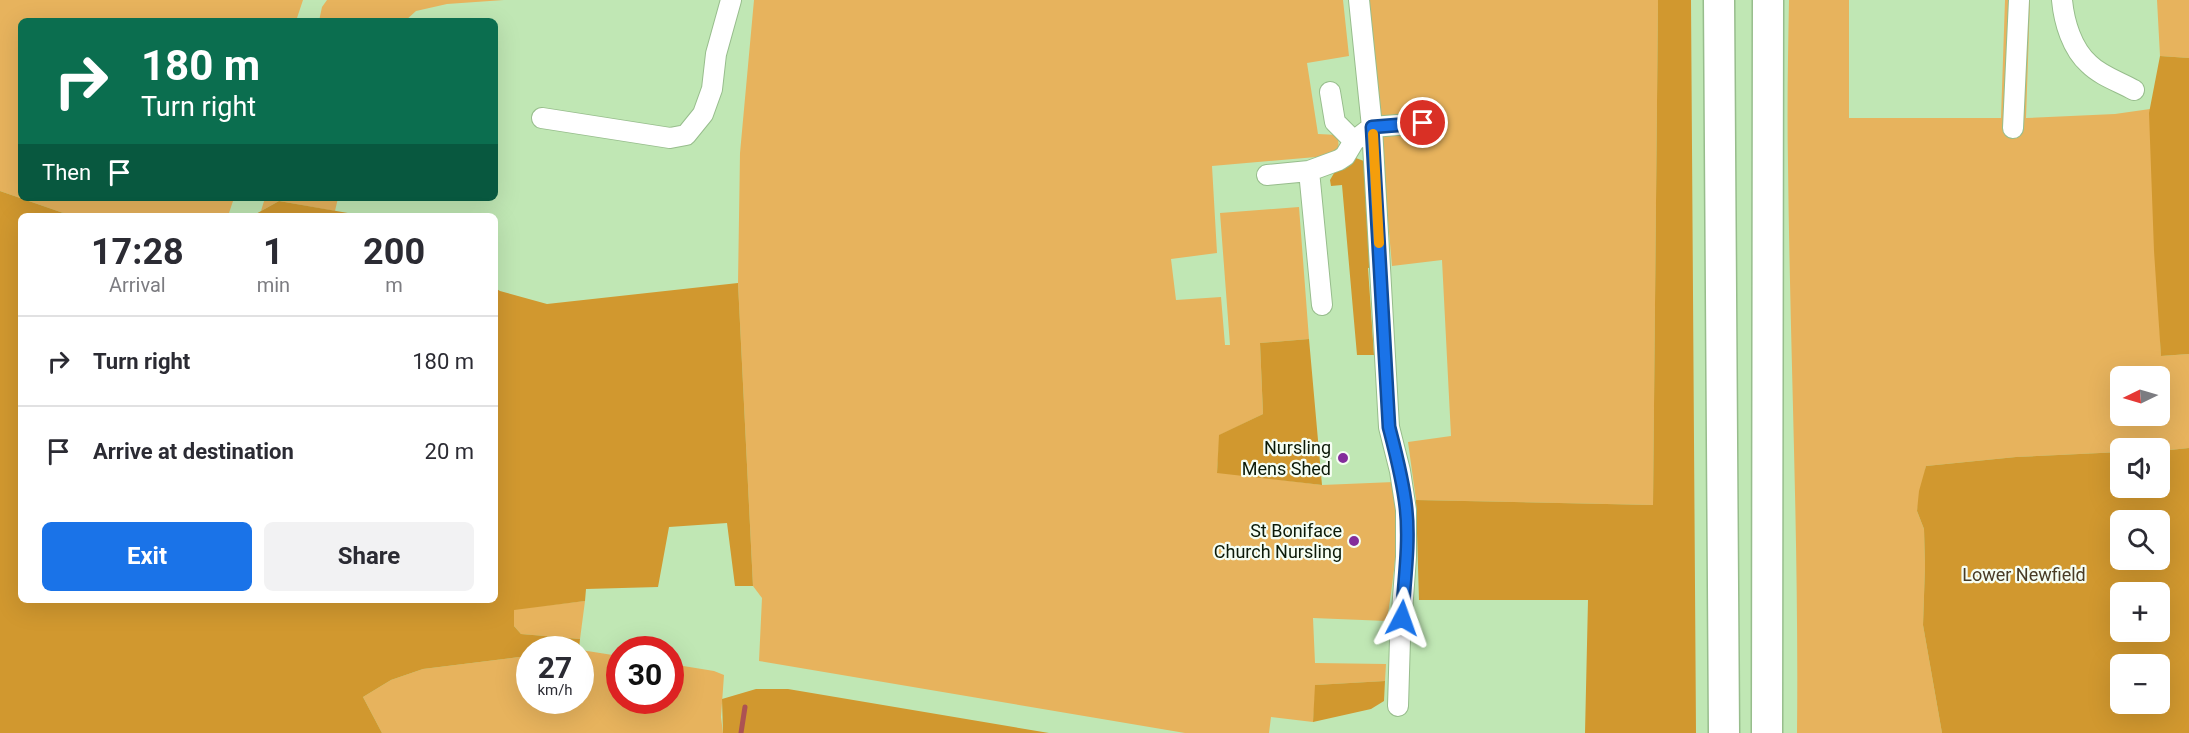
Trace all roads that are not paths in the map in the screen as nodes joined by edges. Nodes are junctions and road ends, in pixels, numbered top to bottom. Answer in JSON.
{"nodes":[{"id":1,"x":731,"y":0,"type":"edge"},
{"id":2,"x":1359,"y":0,"type":"edge"},
{"id":3,"x":1719,"y":0,"type":"edge"},
{"id":4,"x":1768,"y":0,"type":"edge"},
{"id":5,"x":2019,"y":0,"type":"edge"},
{"id":6,"x":2062,"y":0,"type":"edge"},
{"id":7,"x":2134,"y":90,"type":"dead end"},
{"id":8,"x":1330,"y":92,"type":"dead end"},
{"id":9,"x":542,"y":118,"type":"dead end"},
{"id":10,"x":1423,"y":123,"type":"dead end"},
{"id":11,"x":1372,"y":127,"type":"junction"},
{"id":12,"x":2013,"y":128,"type":"dead end"},
{"id":13,"x":1354,"y":141,"type":"junction"},
{"id":14,"x":1309,"y":171,"type":"junction"},
{"id":15,"x":1267,"y":175,"type":"dead end"},
{"id":16,"x":1322,"y":305,"type":"dead end"},
{"id":17,"x":1398,"y":706,"type":"dead end"},
{"id":18,"x":1724,"y":733,"type":"edge"},
{"id":19,"x":1767,"y":733,"type":"edge"}],
"edges":[{"from":1,"to":9,"type":"street"},
{"from":2,"to":11,"type":"street"},
{"from":3,"to":18,"type":"highway"},
{"from":4,"to":19,"type":"highway"},
{"from":5,"to":12,"type":"street"},
{"from":6,"to":7,"type":"street"},
{"from":8,"to":13,"type":"street"},
{"from":10,"to":11,"type":"street"},
{"from":11,"to":13,"type":"street"},
{"from":11,"to":17,"type":"street"},
{"from":13,"to":14,"type":"street"},
{"from":14,"to":15,"type":"street"},
{"from":14,"to":16,"type":"street"}]}
